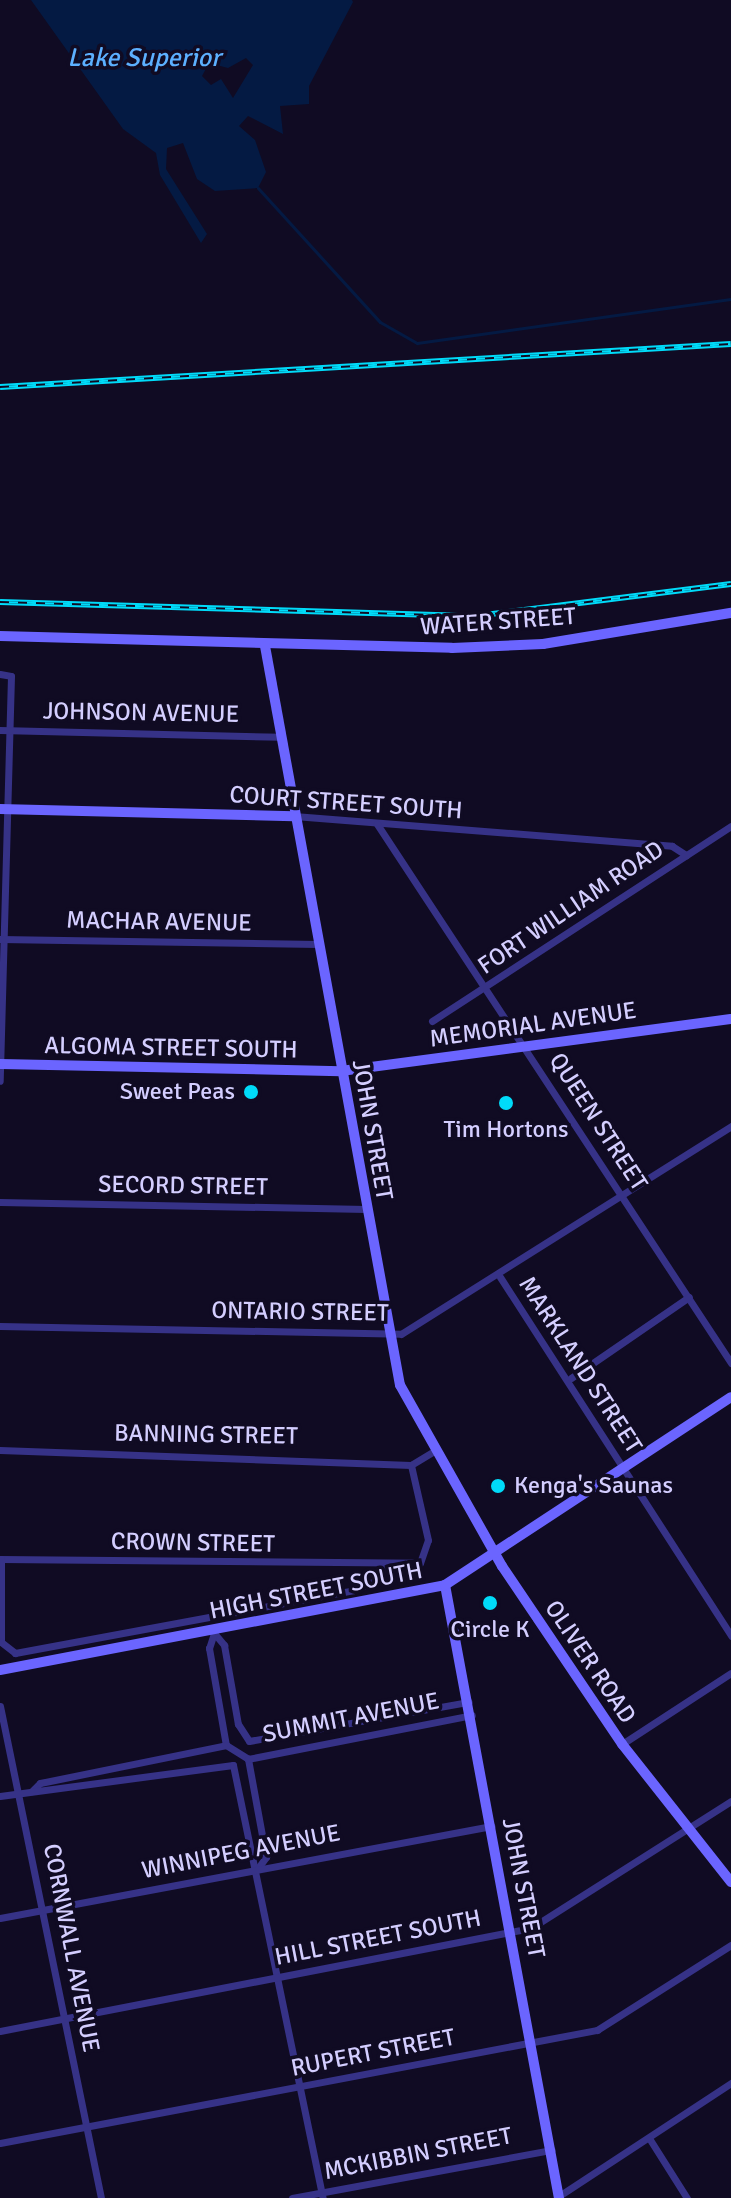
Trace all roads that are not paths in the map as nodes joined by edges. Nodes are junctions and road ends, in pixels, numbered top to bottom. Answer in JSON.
{"nodes":[{"id":1,"x":731,"y":613,"type":"edge"},
{"id":2,"x":0,"y":636,"type":"edge"},
{"id":3,"x":265,"y":646,"type":"junction"},
{"id":4,"x":2,"y":674,"type":"edge"},
{"id":5,"x":0,"y":730,"type":"edge"},
{"id":6,"x":10,"y":731,"type":"junction"},
{"id":7,"x":280,"y":737,"type":"junction"},
{"id":8,"x":3,"y":809,"type":"edge"},
{"id":9,"x":294,"y":816,"type":"junction"},
{"id":10,"x":377,"y":824,"type":"junction"},
{"id":11,"x":731,"y":826,"type":"edge"},
{"id":12,"x":686,"y":855,"type":"junction"},
{"id":13,"x":2,"y":939,"type":"edge"},
{"id":14,"x":318,"y":944,"type":"junction"},
{"id":15,"x":488,"y":988,"type":"junction"},
{"id":16,"x":731,"y":1019,"type":"edge"},
{"id":17,"x":432,"y":1021,"type":"dead end"},
{"id":18,"x":526,"y":1047,"type":"junction"},
{"id":19,"x":0,"y":1064,"type":"edge"},
{"id":20,"x":341,"y":1071,"type":"junction"},
{"id":21,"x":0,"y":1081,"type":"edge"},
{"id":22,"x":731,"y":1126,"type":"edge"},
{"id":23,"x":622,"y":1194,"type":"junction"},
{"id":24,"x":0,"y":1202,"type":"edge"},
{"id":25,"x":366,"y":1209,"type":"junction"},
{"id":26,"x":500,"y":1277,"type":"junction"},
{"id":27,"x":689,"y":1297,"type":"junction"},
{"id":28,"x":0,"y":1326,"type":"edge"},
{"id":29,"x":387,"y":1334,"type":"junction"},
{"id":30,"x":731,"y":1363,"type":"edge"},
{"id":31,"x":571,"y":1378,"type":"junction"},
{"id":32,"x":731,"y":1397,"type":"edge"},
{"id":33,"x":0,"y":1450,"type":"edge"},
{"id":34,"x":433,"y":1452,"type":"junction"},
{"id":35,"x":411,"y":1465,"type":"junction"},
{"id":36,"x":625,"y":1470,"type":"junction"},
{"id":37,"x":495,"y":1556,"type":"junction"},
{"id":38,"x":1,"y":1559,"type":"edge"},
{"id":39,"x":385,"y":1567,"type":"junction"},
{"id":40,"x":445,"y":1585,"type":"junction"},
{"id":41,"x":214,"y":1633,"type":"junction"},
{"id":42,"x":731,"y":1636,"type":"edge"},
{"id":43,"x":0,"y":1670,"type":"edge"},
{"id":44,"x":731,"y":1673,"type":"edge"},
{"id":45,"x":469,"y":1702,"type":"junction"},
{"id":46,"x":0,"y":1708,"type":"edge"},
{"id":47,"x":472,"y":1715,"type":"junction"},
{"id":48,"x":622,"y":1744,"type":"junction"},
{"id":49,"x":226,"y":1745,"type":"junction"},
{"id":50,"x":248,"y":1759,"type":"junction"},
{"id":51,"x":93,"y":1772,"type":"junction"},
{"id":52,"x":95,"y":1784,"type":"junction"},
{"id":53,"x":32,"y":1791,"type":"junction"},
{"id":54,"x":20,"y":1793,"type":"junction"},
{"id":55,"x":0,"y":1796,"type":"edge"},
{"id":56,"x":731,"y":1801,"type":"edge"},
{"id":57,"x":491,"y":1826,"type":"junction"},
{"id":58,"x":688,"y":1829,"type":"junction"},
{"id":59,"x":258,"y":1868,"type":"junction"},
{"id":60,"x":731,"y":1882,"type":"edge"},
{"id":61,"x":43,"y":1911,"type":"junction"},
{"id":62,"x":0,"y":1918,"type":"edge"},
{"id":63,"x":511,"y":1933,"type":"junction"},
{"id":64,"x":731,"y":1945,"type":"edge"},
{"id":65,"x":281,"y":1978,"type":"junction"},
{"id":66,"x":64,"y":2020,"type":"junction"},
{"id":67,"x":0,"y":2031,"type":"edge"},
{"id":68,"x":533,"y":2043,"type":"junction"},
{"id":69,"x":731,"y":2083,"type":"edge"},
{"id":70,"x":302,"y":2087,"type":"junction"},
{"id":71,"x":86,"y":2127,"type":"junction"},
{"id":72,"x":649,"y":2138,"type":"junction"},
{"id":73,"x":0,"y":2143,"type":"edge"},
{"id":74,"x":552,"y":2150,"type":"junction"},
{"id":75,"x":323,"y":2195,"type":"edge"},
{"id":76,"x":559,"y":2197,"type":"edge"},
{"id":77,"x":101,"y":2198,"type":"edge"},
{"id":78,"x":292,"y":2198,"type":"edge"},
{"id":79,"x":687,"y":2198,"type":"edge"}],
"edges":[{"from":1,"to":3,"type":"main road","name":"WATER STREET"},
{"from":2,"to":3,"type":"main road","name":"WATER STREET"},
{"from":3,"to":7,"type":"main road","name":"JOHN STREET"},
{"from":4,"to":6,"type":"street"},
{"from":5,"to":6,"type":"street","name":"JOHNSON AVENUE"},
{"from":6,"to":7,"type":"street","name":"JOHNSON AVENUE"},
{"from":6,"to":8,"type":"street"},
{"from":7,"to":9,"type":"main road","name":"JOHN STREET"},
{"from":8,"to":9,"type":"main road","name":"COURT STREET SOUTH"},
{"from":8,"to":13,"type":"street"},
{"from":9,"to":10,"type":"street","name":"COURT STREET SOUTH"},
{"from":9,"to":14,"type":"main road","name":"JOHN STREET"},
{"from":10,"to":12,"type":"street","name":"COURT STREET SOUTH"},
{"from":10,"to":15,"type":"street","name":"QUEEN STREET"},
{"from":11,"to":12,"type":"street","name":"FORT WILLIAM ROAD"},
{"from":12,"to":15,"type":"street","name":"FORT WILLIAM ROAD"},
{"from":13,"to":14,"type":"street","name":"MACHAR AVENUE"},
{"from":13,"to":19,"type":"street"},
{"from":14,"to":20,"type":"main road","name":"JOHN STREET"},
{"from":15,"to":17,"type":"street","name":"FORT WILLIAM ROAD"},
{"from":15,"to":18,"type":"street","name":"QUEEN STREET"},
{"from":16,"to":18,"type":"main road","name":"MEMORIAL AVENUE"},
{"from":18,"to":20,"type":"main road","name":"MEMORIAL AVENUE"},
{"from":18,"to":23,"type":"street","name":"QUEEN STREET"},
{"from":19,"to":20,"type":"main road","name":"ALGOMA STREET SOUTH"},
{"from":19,"to":21,"type":"street"},
{"from":20,"to":25,"type":"main road","name":"JOHN STREET"},
{"from":22,"to":23,"type":"street","name":"ONTARIO STREET"},
{"from":23,"to":26,"type":"street","name":"ONTARIO STREET"},
{"from":23,"to":27,"type":"street","name":"QUEEN STREET"},
{"from":24,"to":25,"type":"street","name":"SECORD STREET"},
{"from":25,"to":29,"type":"main road","name":"JOHN STREET"},
{"from":26,"to":29,"type":"street","name":"ONTARIO STREET"},
{"from":26,"to":31,"type":"street","name":"MARKLAND STREET"},
{"from":27,"to":30,"type":"street","name":"QUEEN STREET"},
{"from":27,"to":31,"type":"street"},
{"from":28,"to":29,"type":"street","name":"ONTARIO STREET"},
{"from":29,"to":34,"type":"main road","name":"JOHN STREET"},
{"from":31,"to":36,"type":"street","name":"MARKLAND STREET"},
{"from":32,"to":36,"type":"main road","name":"HIGH STREET SOUTH"},
{"from":33,"to":35,"type":"street","name":"BANNING STREET"},
{"from":34,"to":35,"type":"street"},
{"from":34,"to":37,"type":"main road","name":"OLIVER ROAD"},
{"from":35,"to":39,"type":"street"},
{"from":36,"to":37,"type":"main road","name":"HIGH STREET SOUTH"},
{"from":36,"to":42,"type":"street","name":"MARKLAND STREET"},
{"from":37,"to":40,"type":"main road","name":"HIGH STREET SOUTH"},
{"from":37,"to":48,"type":"main road","name":"OLIVER ROAD"},
{"from":38,"to":39,"type":"street","name":"CROWN STREET"},
{"from":38,"to":39,"type":"street"},
{"from":40,"to":41,"type":"main road","name":"HIGH STREET SOUTH"},
{"from":40,"to":45,"type":"main road","name":"JOHN STREET"},
{"from":41,"to":43,"type":"main road","name":"HIGH STREET SOUTH"},
{"from":41,"to":45,"type":"street","name":"SUMMIT AVENUE"},
{"from":41,"to":49,"type":"street"},
{"from":44,"to":48,"type":"street"},
{"from":45,"to":47,"type":"main road","name":"JOHN STREET"},
{"from":46,"to":54,"type":"street","name":"CORNWALL AVENUE"},
{"from":47,"to":50,"type":"street","name":"SUMMIT AVENUE"},
{"from":47,"to":57,"type":"main road","name":"JOHN STREET"},
{"from":48,"to":58,"type":"main road","name":"OLIVER ROAD"},
{"from":49,"to":50,"type":"street"},
{"from":49,"to":51,"type":"street"},
{"from":50,"to":59,"type":"street","name":"SUMMIT AVENUE"},
{"from":51,"to":52,"type":"street"},
{"from":51,"to":53,"type":"street"},
{"from":52,"to":53,"type":"street"},
{"from":52,"to":59,"type":"street"},
{"from":53,"to":54,"type":"street"},
{"from":54,"to":55,"type":"street"},
{"from":54,"to":61,"type":"street","name":"CORNWALL AVENUE"},
{"from":56,"to":58,"type":"street","name":"HILL STREET SOUTH"},
{"from":57,"to":59,"type":"street","name":"WINNIPEG AVENUE"},
{"from":57,"to":63,"type":"main road","name":"JOHN STREET"},
{"from":58,"to":60,"type":"main road","name":"OLIVER ROAD"},
{"from":58,"to":63,"type":"street","name":"HILL STREET SOUTH"},
{"from":59,"to":61,"type":"street","name":"WINNIPEG AVENUE"},
{"from":59,"to":65,"type":"street"},
{"from":61,"to":62,"type":"street","name":"WINNIPEG AVENUE"},
{"from":61,"to":66,"type":"street","name":"CORNWALL AVENUE"},
{"from":63,"to":65,"type":"street","name":"HILL STREET SOUTH"},
{"from":63,"to":68,"type":"main road","name":"JOHN STREET"},
{"from":64,"to":68,"type":"street","name":"RUPERT STREET"},
{"from":65,"to":66,"type":"street","name":"HILL STREET SOUTH"},
{"from":65,"to":70,"type":"street"},
{"from":66,"to":67,"type":"street","name":"HILL STREET SOUTH"},
{"from":66,"to":71,"type":"street","name":"CORNWALL AVENUE"},
{"from":68,"to":70,"type":"street","name":"RUPERT STREET"},
{"from":68,"to":74,"type":"main road","name":"JOHN STREET"},
{"from":69,"to":72,"type":"street"},
{"from":70,"to":71,"type":"street","name":"RUPERT STREET"},
{"from":70,"to":75,"type":"street"},
{"from":71,"to":73,"type":"street","name":"RUPERT STREET"},
{"from":71,"to":77,"type":"street","name":"CORNWALL AVENUE"},
{"from":72,"to":76,"type":"street"},
{"from":72,"to":79,"type":"street"},
{"from":74,"to":75,"type":"street","name":"MCKIBBIN STREET"},
{"from":74,"to":76,"type":"main road","name":"JOHN STREET"},
{"from":75,"to":78,"type":"street","name":"MCKIBBIN STREET"}]}
